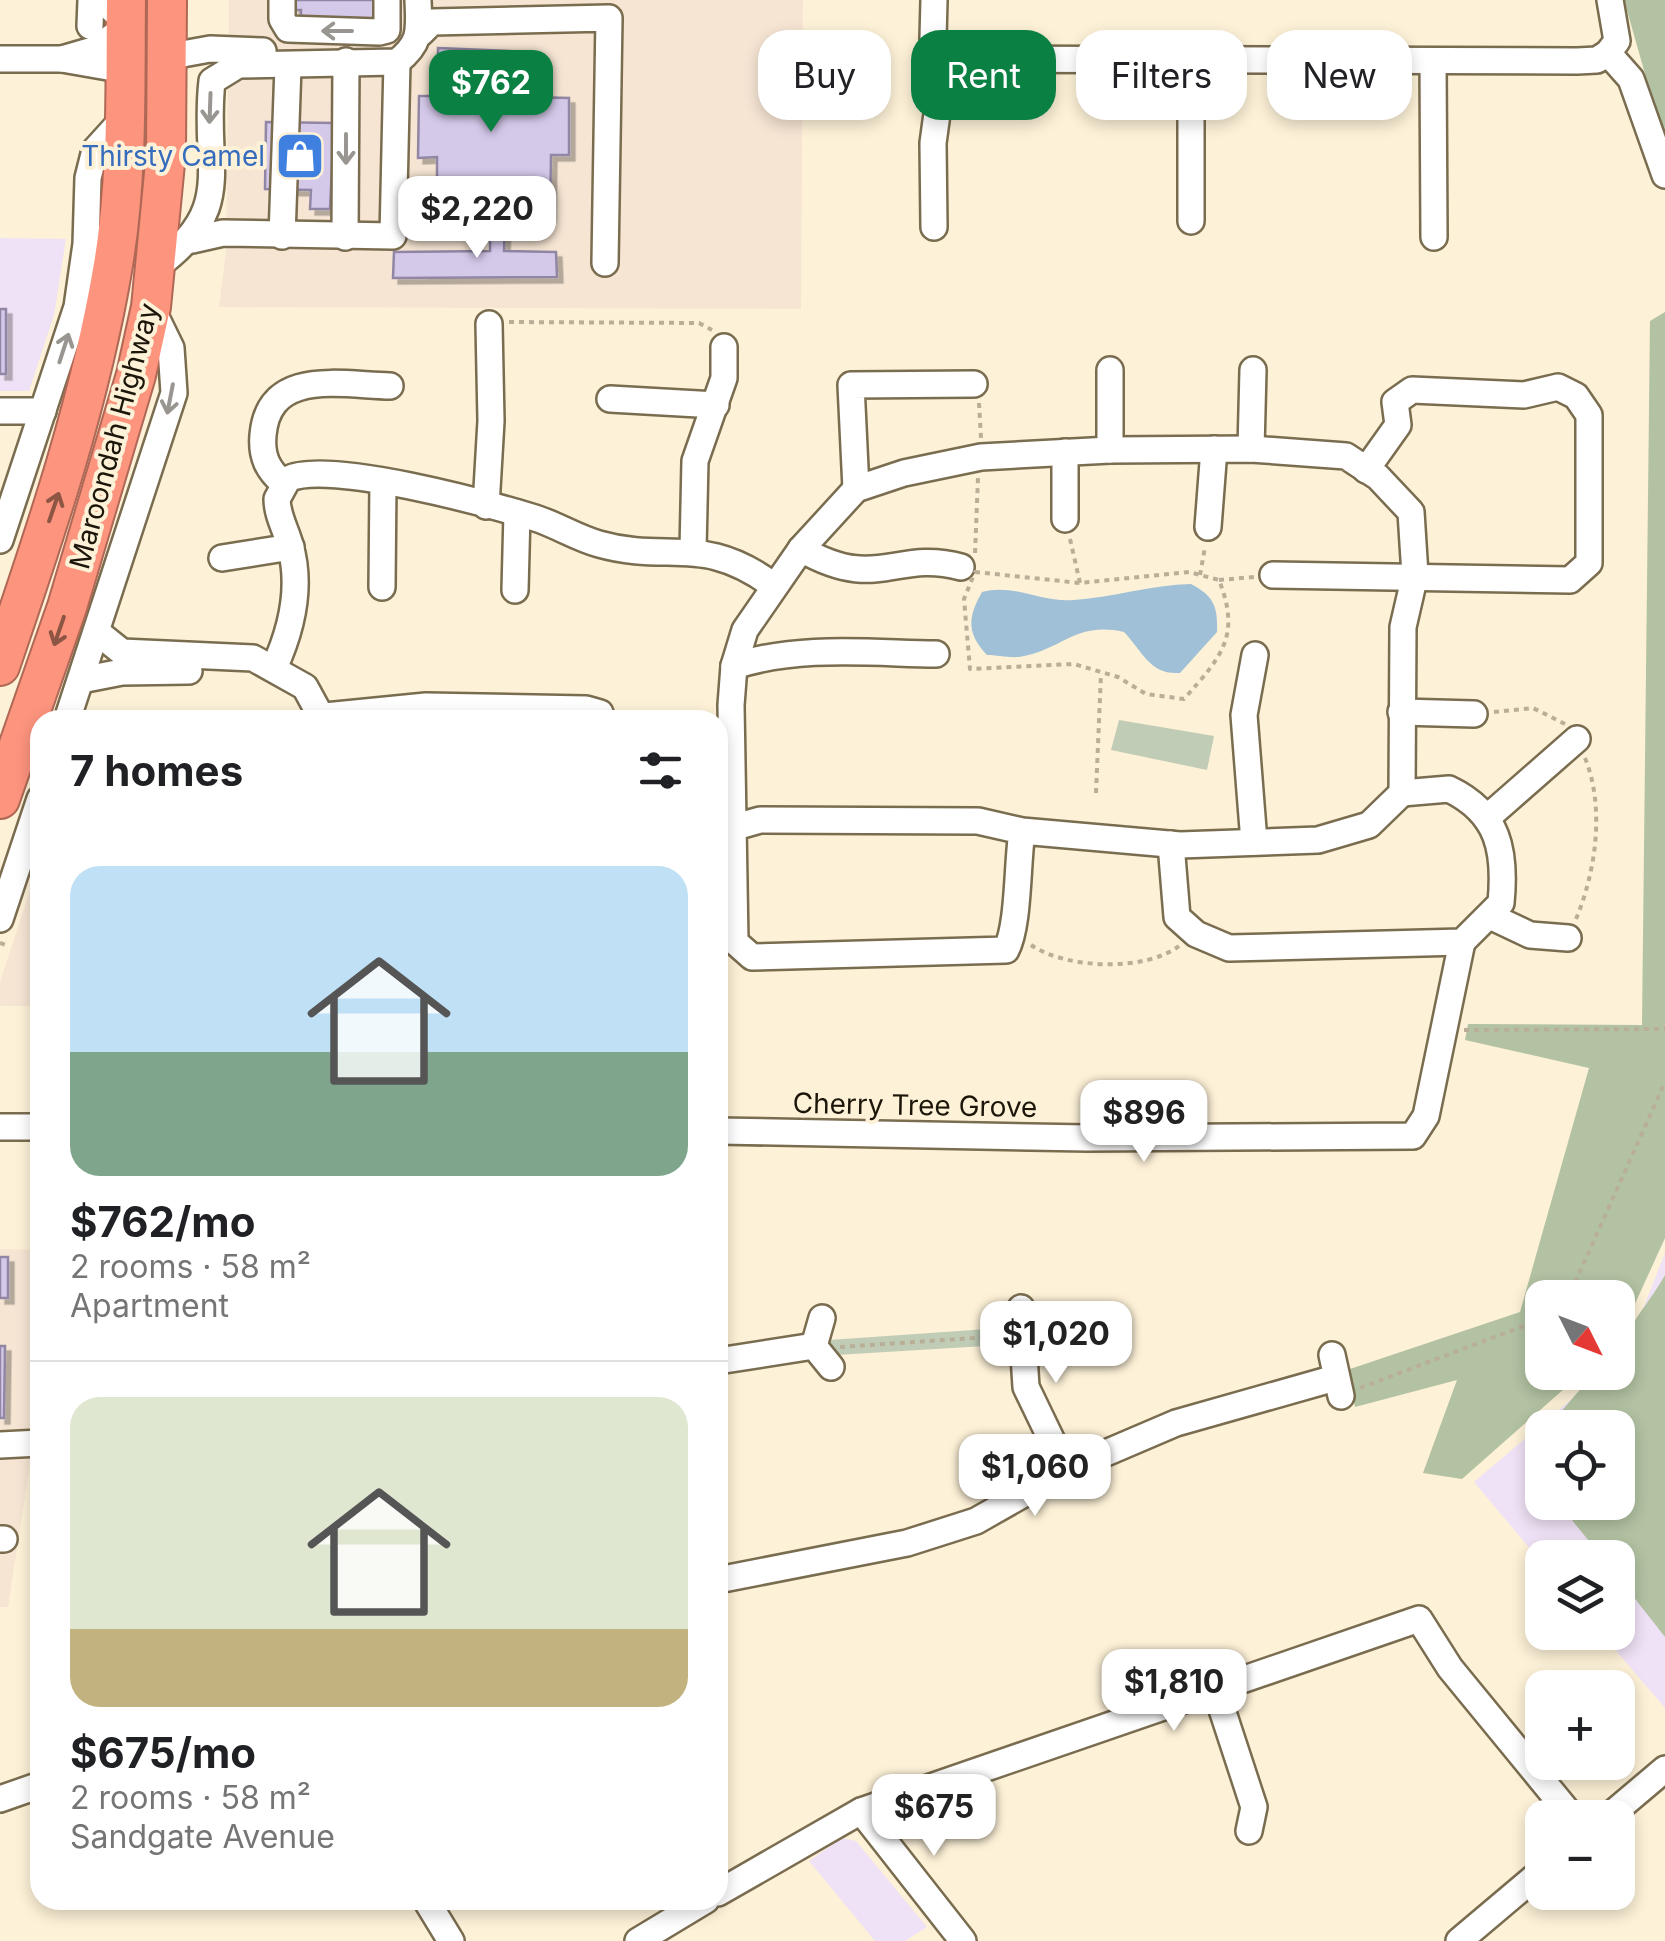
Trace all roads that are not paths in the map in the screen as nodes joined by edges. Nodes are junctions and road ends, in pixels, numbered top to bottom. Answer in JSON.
{"nodes":[{"id":1,"x":91,"y":0,"type":"edge"},
{"id":2,"x":167,"y":0,"type":"edge"},
{"id":3,"x":282,"y":0,"type":"edge"},
{"id":4,"x":387,"y":0,"type":"edge"},
{"id":5,"x":418,"y":0,"type":"edge"},
{"id":6,"x":934,"y":0,"type":"edge"},
{"id":7,"x":1610,"y":0,"type":"edge"},
{"id":8,"x":114,"y":15,"type":"edge"},
{"id":9,"x":933,"y":30,"type":"edge"},
{"id":10,"x":420,"y":33,"type":"junction"},
{"id":11,"x":1608,"y":53,"type":"junction"},
{"id":12,"x":166,"y":57,"type":"junction"},
{"id":13,"x":0,"y":58,"type":"edge"},
{"id":14,"x":1247,"y":58,"type":"edge"},
{"id":15,"x":62,"y":59,"type":"junction"},
{"id":16,"x":346,"y":60,"type":"junction"},
{"id":17,"x":1433,"y":61,"type":"junction"},
{"id":18,"x":397,"y":62,"type":"junction"},
{"id":19,"x":295,"y":66,"type":"junction"},
{"id":20,"x":125,"y":70,"type":"junction"},
{"id":21,"x":126,"y":117,"type":"junction"},
{"id":22,"x":936,"y":120,"type":"edge"},
{"id":23,"x":1191,"y":120,"type":"edge"},
{"id":24,"x":1665,"y":175,"type":"edge"},
{"id":25,"x":1191,"y":221,"type":"dead end"},
{"id":26,"x":934,"y":227,"type":"dead end"},
{"id":27,"x":290,"y":236,"type":"junction"},
{"id":28,"x":345,"y":237,"type":"junction"},
{"id":29,"x":1434,"y":237,"type":"dead end"},
{"id":30,"x":192,"y":240,"type":"junction"},
{"id":31,"x":605,"y":263,"type":"dead end"},
{"id":32,"x":156,"y":267,"type":"junction"},
{"id":33,"x":151,"y":306,"type":"junction"},
{"id":34,"x":489,"y":324,"type":"road end"},
{"id":35,"x":724,"y":348,"type":"road end"},
{"id":36,"x":1110,"y":370,"type":"dead end"},
{"id":37,"x":1253,"y":370,"type":"dead end"},
{"id":38,"x":974,"y":384,"type":"road end"},
{"id":39,"x":390,"y":386,"type":"dead end"},
{"id":40,"x":610,"y":399,"type":"dead end"},
{"id":41,"x":716,"y":405,"type":"junction"},
{"id":42,"x":0,"y":411,"type":"edge"},
{"id":43,"x":43,"y":411,"type":"junction"},
{"id":44,"x":1214,"y":449,"type":"junction"},
{"id":45,"x":1252,"y":449,"type":"junction"},
{"id":46,"x":1110,"y":450,"type":"junction"},
{"id":47,"x":1065,"y":452,"type":"junction"},
{"id":48,"x":1366,"y":470,"type":"junction"},
{"id":49,"x":384,"y":482,"type":"junction"},
{"id":50,"x":283,"y":484,"type":"junction"},
{"id":51,"x":856,"y":489,"type":"junction"},
{"id":52,"x":486,"y":506,"type":"junction"},
{"id":53,"x":517,"y":513,"type":"junction"},
{"id":54,"x":1065,"y":520,"type":"road end"},
{"id":55,"x":1208,"y":527,"type":"road end"},
{"id":56,"x":0,"y":540,"type":"edge"},
{"id":57,"x":291,"y":546,"type":"junction"},
{"id":58,"x":802,"y":549,"type":"junction"},
{"id":59,"x":693,"y":550,"type":"junction"},
{"id":60,"x":222,"y":558,"type":"dead end"},
{"id":61,"x":970,"y":564,"type":"road end"},
{"id":62,"x":1415,"y":575,"type":"junction"},
{"id":63,"x":1274,"y":576,"type":"road end"},
{"id":64,"x":774,"y":586,"type":"junction"},
{"id":65,"x":382,"y":587,"type":"dead end"},
{"id":66,"x":515,"y":590,"type":"dead end"},
{"id":67,"x":97,"y":632,"type":"junction"},
{"id":68,"x":936,"y":654,"type":"dead end"},
{"id":69,"x":1255,"y":655,"type":"dead end"},
{"id":70,"x":0,"y":666,"type":"edge"},
{"id":71,"x":734,"y":666,"type":"junction"},
{"id":72,"x":274,"y":668,"type":"junction"},
{"id":73,"x":81,"y":680,"type":"junction"},
{"id":74,"x":71,"y":710,"type":"edge"},
{"id":75,"x":319,"y":710,"type":"edge"},
{"id":76,"x":392,"y":710,"type":"edge"},
{"id":77,"x":589,"y":710,"type":"edge"},
{"id":78,"x":1401,"y":712,"type":"junction"},
{"id":79,"x":1474,"y":714,"type":"road end"},
{"id":80,"x":1577,"y":739,"type":"road end"},
{"id":81,"x":8,"y":747,"type":"edge"},
{"id":82,"x":728,"y":765,"type":"edge"},
{"id":83,"x":1402,"y":793,"type":"junction"},
{"id":84,"x":0,"y":799,"type":"edge"},
{"id":85,"x":1488,"y":817,"type":"junction"},
{"id":86,"x":728,"y":830,"type":"edge"},
{"id":87,"x":30,"y":831,"type":"edge"},
{"id":88,"x":1022,"y":831,"type":"junction"},
{"id":89,"x":27,"y":840,"type":"junction"},
{"id":90,"x":1254,"y":842,"type":"junction"},
{"id":91,"x":1172,"y":844,"type":"junction"},
{"id":92,"x":0,"y":853,"type":"edge"},
{"id":93,"x":728,"y":871,"type":"edge"},
{"id":94,"x":1492,"y":916,"type":"junction"},
{"id":95,"x":0,"y":917,"type":"edge"},
{"id":96,"x":1568,"y":938,"type":"road end"},
{"id":97,"x":1462,"y":942,"type":"junction"},
{"id":98,"x":0,"y":1126,"type":"edge"},
{"id":99,"x":30,"y":1127,"type":"edge"},
{"id":100,"x":728,"y":1131,"type":"edge"},
{"id":101,"x":1021,"y":1308,"type":"dead end"},
{"id":102,"x":822,"y":1318,"type":"dead end"},
{"id":103,"x":728,"y":1361,"type":"edge"},
{"id":104,"x":1336,"y":1376,"type":"road end"},
{"id":105,"x":30,"y":1444,"type":"edge"},
{"id":106,"x":0,"y":1445,"type":"edge"},
{"id":107,"x":1066,"y":1470,"type":"junction"},
{"id":108,"x":728,"y":1578,"type":"edge"},
{"id":109,"x":1216,"y":1692,"type":"junction"},
{"id":110,"x":1665,"y":1770,"type":"edge"},
{"id":111,"x":30,"y":1789,"type":"edge"},
{"id":112,"x":0,"y":1799,"type":"edge"},
{"id":113,"x":1559,"y":1800,"type":"edge"},
{"id":114,"x":1629,"y":1800,"type":"edge"},
{"id":115,"x":861,"y":1811,"type":"junction"},
{"id":116,"x":1249,"y":1831,"type":"dead end"},
{"id":117,"x":1525,"y":1886,"type":"edge"},
{"id":118,"x":728,"y":1887,"type":"edge"},
{"id":119,"x":432,"y":1910,"type":"edge"},
{"id":120,"x":689,"y":1910,"type":"edge"},
{"id":121,"x":451,"y":1941,"type":"edge"},
{"id":122,"x":638,"y":1941,"type":"edge"},
{"id":123,"x":963,"y":1941,"type":"edge"},
{"id":124,"x":1459,"y":1941,"type":"edge"}],
"edges":[{"from":1,"to":8,"type":"street"},
{"from":2,"to":12,"type":"highway","name":"Maroondah Highway"},
{"from":4,"to":3,"type":"street","one_way":true},
{"from":5,"to":10,"type":"street"},
{"from":6,"to":9,"type":"street"},
{"from":7,"to":11,"type":"street"},
{"from":8,"to":15,"type":"street"},
{"from":8,"to":20,"type":"highway","name":"Maroondah Highway"},
{"from":10,"to":18,"type":"street"},
{"from":10,"to":31,"type":"street"},
{"from":11,"to":17,"type":"street"},
{"from":11,"to":24,"type":"street"},
{"from":12,"to":16,"type":"street"},
{"from":12,"to":20,"type":"highway"},
{"from":12,"to":32,"type":"highway","name":"Maroondah Highway"},
{"from":13,"to":15,"type":"street"},
{"from":14,"to":17,"type":"street"},
{"from":15,"to":20,"type":"street"},
{"from":16,"to":18,"type":"street"},
{"from":16,"to":19,"type":"street"},
{"from":16,"to":28,"type":"street","one_way":true},
{"from":17,"to":29,"type":"street"},
{"from":18,"to":28,"type":"street"},
{"from":19,"to":27,"type":"street"},
{"from":19,"to":30,"type":"street","one_way":true},
{"from":20,"to":21,"type":"highway","name":"Maroondah Highway"},
{"from":43,"to":21,"type":"street","one_way":true},
{"from":70,"to":21,"type":"highway","name":"Maroondah Highway","one_way":true},
{"from":22,"to":26,"type":"street"},
{"from":23,"to":25,"type":"street"},
{"from":27,"to":28,"type":"street"},
{"from":27,"to":30,"type":"street"},
{"from":30,"to":32,"type":"street"},
{"from":32,"to":33,"type":"highway","name":"Maroondah Highway"},
{"from":33,"to":67,"type":"street","one_way":true},
{"from":33,"to":81,"type":"highway","name":"Maroondah Highway","one_way":true},
{"from":34,"to":52,"type":"street"},
{"from":35,"to":41,"type":"street"},
{"from":36,"to":46,"type":"street"},
{"from":37,"to":45,"type":"street"},
{"from":38,"to":51,"type":"street"},
{"from":39,"to":50,"type":"street"},
{"from":40,"to":41,"type":"street"},
{"from":41,"to":59,"type":"street"},
{"from":42,"to":43,"type":"street"},
{"from":43,"to":56,"type":"street"},
{"from":44,"to":45,"type":"street"},
{"from":44,"to":46,"type":"street"},
{"from":44,"to":55,"type":"street"},
{"from":45,"to":48,"type":"street"},
{"from":46,"to":47,"type":"street"},
{"from":47,"to":51,"type":"street"},
{"from":47,"to":54,"type":"street"},
{"from":48,"to":62,"type":"street"},
{"from":48,"to":62,"type":"street"},
{"from":49,"to":50,"type":"street"},
{"from":49,"to":52,"type":"street"},
{"from":49,"to":65,"type":"street"},
{"from":50,"to":57,"type":"street"},
{"from":51,"to":58,"type":"street"},
{"from":52,"to":53,"type":"street"},
{"from":53,"to":59,"type":"street"},
{"from":53,"to":66,"type":"street"},
{"from":57,"to":60,"type":"street"},
{"from":57,"to":72,"type":"street"},
{"from":58,"to":61,"type":"street"},
{"from":58,"to":64,"type":"street"},
{"from":59,"to":64,"type":"street"},
{"from":62,"to":63,"type":"street"},
{"from":62,"to":78,"type":"street"},
{"from":64,"to":71,"type":"street"},
{"from":67,"to":72,"type":"street"},
{"from":67,"to":73,"type":"street"},
{"from":68,"to":71,"type":"street"},
{"from":69,"to":90,"type":"street"},
{"from":71,"to":82,"type":"street"},
{"from":72,"to":73,"type":"street"},
{"from":72,"to":75,"type":"street"},
{"from":73,"to":74,"type":"street"},
{"from":76,"to":77,"type":"street"},
{"from":78,"to":79,"type":"street"},
{"from":78,"to":83,"type":"street"},
{"from":80,"to":85,"type":"street"},
{"from":81,"to":84,"type":"highway","name":"Maroondah Highway"},
{"from":83,"to":85,"type":"street"},
{"from":83,"to":90,"type":"street"},
{"from":85,"to":94,"type":"street"},
{"from":86,"to":88,"type":"street"},
{"from":87,"to":89,"type":"street"},
{"from":88,"to":91,"type":"street"},
{"from":88,"to":93,"type":"street"},
{"from":89,"to":92,"type":"street"},
{"from":89,"to":95,"type":"street"},
{"from":90,"to":91,"type":"street"},
{"from":91,"to":97,"type":"street"},
{"from":94,"to":96,"type":"street"},
{"from":94,"to":97,"type":"street"},
{"from":97,"to":100,"type":"street","name":"Cherry Tree Grove"},
{"from":98,"to":99,"type":"street"},
{"from":101,"to":107,"type":"street"},
{"from":102,"to":103,"type":"street"},
{"from":104,"to":107,"type":"street"},
{"from":105,"to":106,"type":"street"},
{"from":107,"to":108,"type":"street"},
{"from":109,"to":113,"type":"street"},
{"from":109,"to":115,"type":"street"},
{"from":109,"to":116,"type":"street"},
{"from":110,"to":114,"type":"street"},
{"from":111,"to":112,"type":"street"},
{"from":115,"to":118,"type":"street"},
{"from":115,"to":123,"type":"street"},
{"from":117,"to":124,"type":"street"},
{"from":119,"to":121,"type":"street"},
{"from":120,"to":122,"type":"street"}]}
